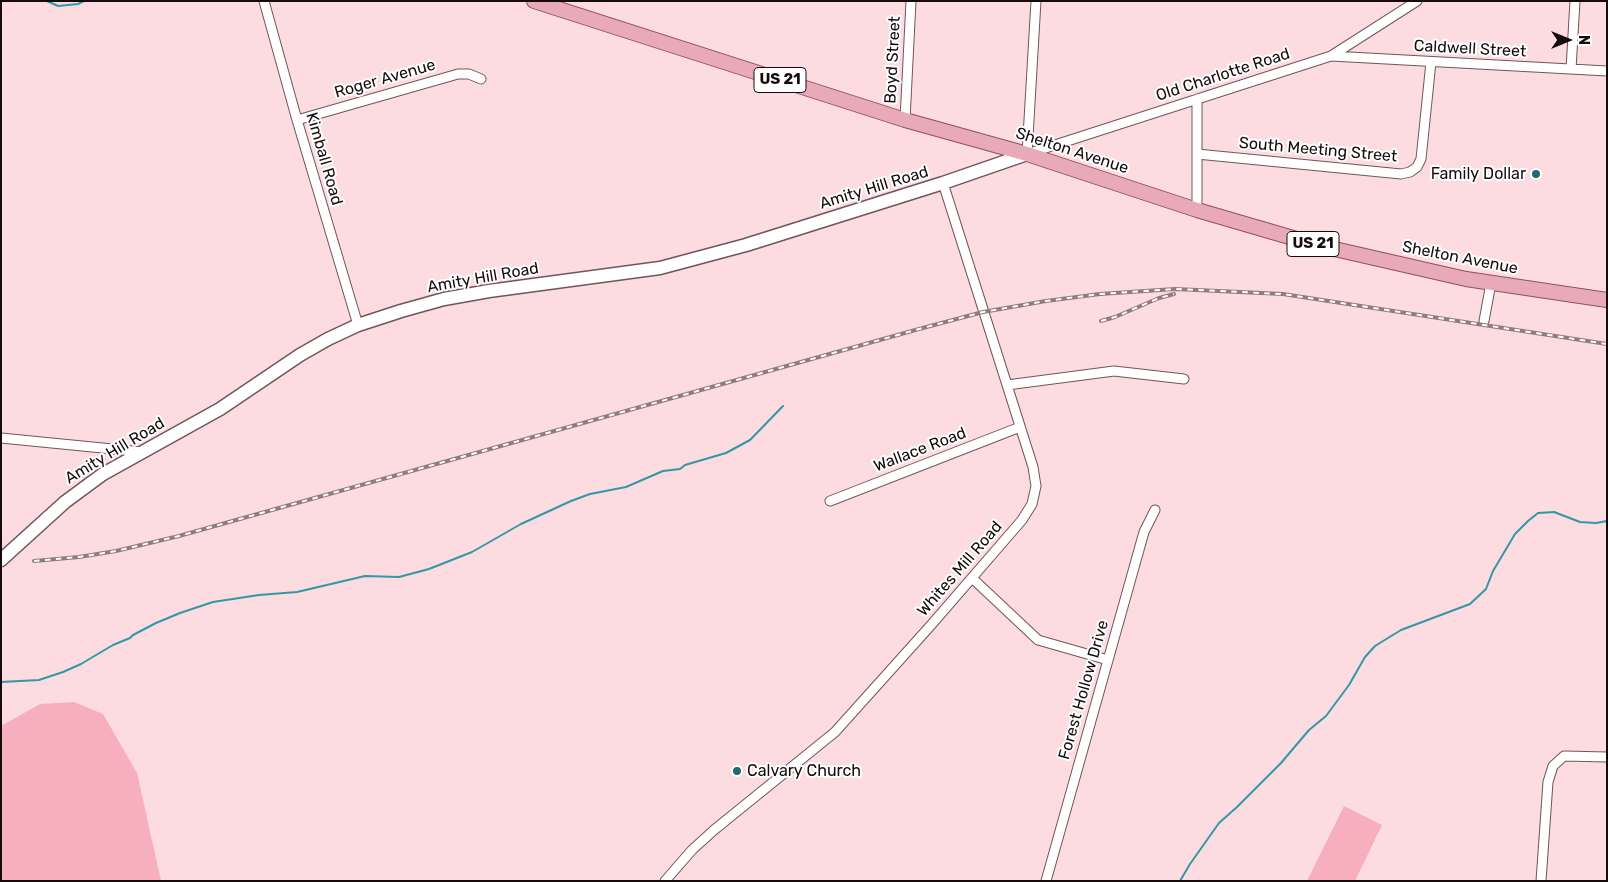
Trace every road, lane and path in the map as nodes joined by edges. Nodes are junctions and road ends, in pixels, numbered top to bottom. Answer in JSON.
{"nodes":[{"id":1,"x":264,"y":1,"type":"edge"},
{"id":2,"x":534,"y":1,"type":"edge"},
{"id":3,"x":911,"y":1,"type":"edge"},
{"id":4,"x":1036,"y":1,"type":"edge"},
{"id":5,"x":1417,"y":1,"type":"edge"},
{"id":6,"x":1576,"y":1,"type":"edge"},
{"id":7,"x":1331,"y":56,"type":"junction"},
{"id":8,"x":1432,"y":62,"type":"junction"},
{"id":9,"x":1571,"y":69,"type":"junction"},
{"id":10,"x":1607,"y":71,"type":"edge"},
{"id":11,"x":481,"y":79,"type":"dead end"},
{"id":12,"x":1197,"y":99,"type":"junction"},
{"id":13,"x":296,"y":120,"type":"junction"},
{"id":14,"x":905,"y":120,"type":"junction"},
{"id":15,"x":1027,"y":154,"type":"junction"},
{"id":16,"x":1197,"y":154,"type":"junction"},
{"id":17,"x":943,"y":184,"type":"junction"},
{"id":18,"x":1197,"y":210,"type":"junction"},
{"id":19,"x":1490,"y":283,"type":"junction"},
{"id":20,"x":1607,"y":300,"type":"edge"},
{"id":21,"x":1484,"y":321,"type":"dead end"},
{"id":22,"x":358,"y":325,"type":"junction"},
{"id":23,"x":1184,"y":379,"type":"dead end"},
{"id":24,"x":1007,"y":385,"type":"junction"},
{"id":25,"x":1020,"y":426,"type":"junction"},
{"id":26,"x":1,"y":438,"type":"edge"},
{"id":27,"x":144,"y":452,"type":"junction"},
{"id":28,"x":830,"y":500,"type":"dead end"},
{"id":29,"x":1155,"y":510,"type":"dead end"},
{"id":30,"x":1,"y":560,"type":"edge"},
{"id":31,"x":972,"y":578,"type":"junction"},
{"id":32,"x":1108,"y":660,"type":"junction"},
{"id":33,"x":1607,"y":757,"type":"edge"},
{"id":34,"x":665,"y":881,"type":"edge"},
{"id":35,"x":1046,"y":881,"type":"edge"},
{"id":36,"x":1540,"y":881,"type":"edge"}],
"edges":[{"from":1,"to":13,"type":"street","name":"Kimball Road"},
{"from":2,"to":14,"type":"main road","name":"Shelton Avenue","number":"US 21"},
{"from":3,"to":14,"type":"street","name":"Boyd Street"},
{"from":4,"to":15,"type":"street"},
{"from":5,"to":7,"type":"street","name":"Old Charlotte Road"},
{"from":6,"to":9,"type":"street"},
{"from":7,"to":8,"type":"street","name":"Caldwell Street"},
{"from":7,"to":12,"type":"street","name":"Old Charlotte Road"},
{"from":8,"to":9,"type":"street","name":"Caldwell Street"},
{"from":8,"to":16,"type":"street","name":"South Meeting Street"},
{"from":9,"to":10,"type":"street","name":"Caldwell Street"},
{"from":11,"to":13,"type":"street","name":"Roger Avenue"},
{"from":12,"to":15,"type":"street","name":"Old Charlotte Road"},
{"from":12,"to":16,"type":"street"},
{"from":13,"to":22,"type":"street","name":"Kimball Road"},
{"from":14,"to":15,"type":"main road","name":"Shelton Avenue","number":"US 21"},
{"from":15,"to":17,"type":"street","name":"Amity Hill Road"},
{"from":15,"to":18,"type":"main road","name":"Shelton Avenue","number":"US 21"},
{"from":16,"to":18,"type":"street"},
{"from":17,"to":22,"type":"street","name":"Amity Hill Road"},
{"from":17,"to":24,"type":"street","name":"Whites Mill Road"},
{"from":18,"to":19,"type":"main road","name":"Shelton Avenue","number":"US 21"},
{"from":19,"to":20,"type":"main road","name":"Shelton Avenue","number":"US 21"},
{"from":19,"to":21,"type":"street"},
{"from":22,"to":27,"type":"street","name":"Amity Hill Road"},
{"from":23,"to":24,"type":"street"},
{"from":24,"to":25,"type":"street","name":"Whites Mill Road"},
{"from":25,"to":28,"type":"street","name":"Wallace Road"},
{"from":25,"to":31,"type":"street","name":"Whites Mill Road"},
{"from":26,"to":27,"type":"street"},
{"from":27,"to":30,"type":"street","name":"Amity Hill Road"},
{"from":29,"to":32,"type":"street","name":"Forest Hollow Drive"},
{"from":31,"to":32,"type":"street"},
{"from":31,"to":34,"type":"street","name":"Whites Mill Road"},
{"from":32,"to":35,"type":"street","name":"Forest Hollow Drive"},
{"from":33,"to":36,"type":"street"}]}
